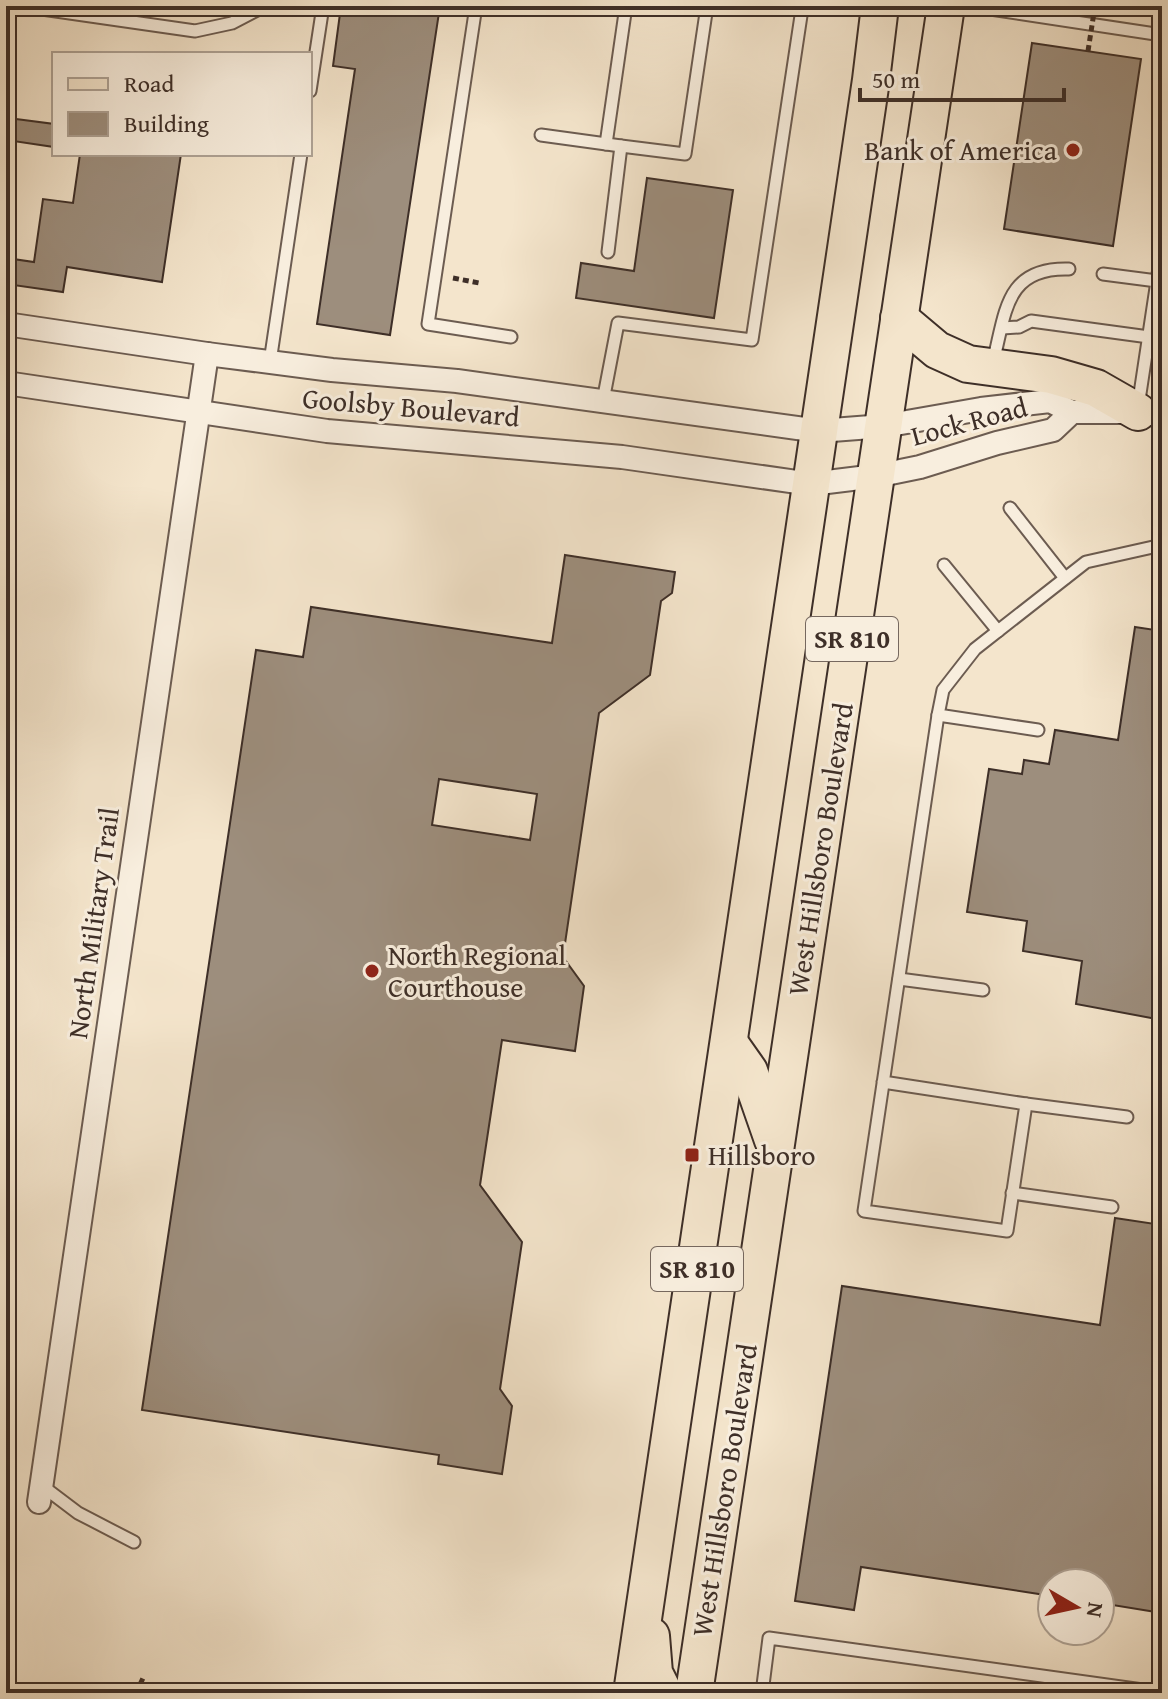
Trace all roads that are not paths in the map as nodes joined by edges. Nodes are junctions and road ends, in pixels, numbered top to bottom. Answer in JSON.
{"nodes":[{"id":1,"x":21,"y":6,"type":"edge"},
{"id":2,"x":265,"y":6,"type":"edge"},
{"id":3,"x":323,"y":6,"type":"edge"},
{"id":4,"x":476,"y":6,"type":"edge"},
{"id":5,"x":626,"y":6,"type":"edge"},
{"id":6,"x":707,"y":6,"type":"edge"},
{"id":7,"x":880,"y":6,"type":"edge"},
{"id":8,"x":946,"y":6,"type":"edge"},
{"id":9,"x":970,"y":6,"type":"edge"},
{"id":10,"x":798,"y":7,"type":"edge"},
{"id":11,"x":1162,"y":35,"type":"edge"},
{"id":12,"x":312,"y":78,"type":"edge"},
{"id":13,"x":541,"y":135,"type":"dead end"},
{"id":14,"x":606,"y":144,"type":"junction"},
{"id":15,"x":621,"y":146,"type":"junction"},
{"id":16,"x":301,"y":156,"type":"edge"},
{"id":17,"x":1162,"y":248,"type":"edge"},
{"id":18,"x":608,"y":252,"type":"dead end"},
{"id":19,"x":1069,"y":269,"type":"dead end"},
{"id":20,"x":1103,"y":274,"type":"dead end"},
{"id":21,"x":1157,"y":281,"type":"junction"},
{"id":22,"x":899,"y":318,"type":"junction"},
{"id":23,"x":6,"y":324,"type":"edge"},
{"id":24,"x":1002,"y":328,"type":"junction"},
{"id":25,"x":511,"y":337,"type":"dead end"},
{"id":26,"x":1149,"y":337,"type":"junction"},
{"id":27,"x":207,"y":354,"type":"junction"},
{"id":28,"x":270,"y":362,"type":"junction"},
{"id":29,"x":992,"y":367,"type":"junction"},
{"id":30,"x":6,"y":383,"type":"edge"},
{"id":31,"x":603,"y":401,"type":"junction"},
{"id":32,"x":198,"y":412,"type":"junction"},
{"id":33,"x":1072,"y":412,"type":"junction"},
{"id":34,"x":1150,"y":414,"type":"edge"},
{"id":35,"x":884,"y":426,"type":"junction"},
{"id":36,"x":819,"y":431,"type":"junction"},
{"id":37,"x":876,"y":476,"type":"junction"},
{"id":38,"x":811,"y":484,"type":"junction"},
{"id":39,"x":1010,"y":508,"type":"dead end"},
{"id":40,"x":1162,"y":545,"type":"edge"},
{"id":41,"x":944,"y":565,"type":"dead end"},
{"id":42,"x":1065,"y":578,"type":"junction"},
{"id":43,"x":998,"y":631,"type":"junction"},
{"id":44,"x":938,"y":715,"type":"junction"},
{"id":45,"x":1038,"y":730,"type":"dead end"},
{"id":46,"x":899,"y":979,"type":"junction"},
{"id":47,"x":983,"y":990,"type":"dead end"},
{"id":48,"x":730,"y":1044,"type":"junction"},
{"id":49,"x":883,"y":1082,"type":"junction"},
{"id":50,"x":1026,"y":1104,"type":"junction"},
{"id":51,"x":1127,"y":1117,"type":"dead end"},
{"id":52,"x":775,"y":1145,"type":"junction"},
{"id":53,"x":1012,"y":1193,"type":"junction"},
{"id":54,"x":1112,"y":1207,"type":"dead end"},
{"id":55,"x":40,"y":1493,"type":"joint"},
{"id":56,"x":134,"y":1542,"type":"dead end"},
{"id":57,"x":647,"y":1599,"type":"junction"},
{"id":58,"x":632,"y":1693,"type":"edge"},
{"id":59,"x":664,"y":1693,"type":"edge"},
{"id":60,"x":694,"y":1693,"type":"edge"},
{"id":61,"x":762,"y":1693,"type":"edge"},
{"id":62,"x":1149,"y":1693,"type":"edge"}],
"edges":[{"from":1,"to":2,"type":"lane"},
{"from":3,"to":12,"type":"lane"},
{"from":4,"to":25,"type":"lane"},
{"from":5,"to":14,"type":"lane"},
{"from":6,"to":15,"type":"lane"},
{"from":7,"to":36,"type":"main road","name":"West Hillsboro Boulevard","number":"SR 810"},
{"from":8,"to":22,"type":"main road","name":"West Hillsboro Boulevard","number":"SR 810"},
{"from":9,"to":11,"type":"lane"},
{"from":10,"to":31,"type":"lane"},
{"from":13,"to":14,"type":"lane"},
{"from":14,"to":15,"type":"lane"},
{"from":15,"to":18,"type":"lane"},
{"from":16,"to":28,"type":"lane"},
{"from":17,"to":21,"type":"lane"},
{"from":19,"to":24,"type":"lane"},
{"from":20,"to":21,"type":"lane"},
{"from":21,"to":26,"type":"lane"},
{"from":22,"to":29,"type":"main road"},
{"from":22,"to":35,"type":"main road","name":"West Hillsboro Boulevard","number":"SR 810"},
{"from":23,"to":27,"type":"street"},
{"from":24,"to":26,"type":"lane"},
{"from":24,"to":29,"type":"lane"},
{"from":26,"to":34,"type":"lane"},
{"from":27,"to":28,"type":"street"},
{"from":27,"to":32,"type":"street","name":"North Military Trail"},
{"from":28,"to":31,"type":"street"},
{"from":29,"to":34,"type":"main road"},
{"from":30,"to":32,"type":"street","name":"Goolsby Boulevard"},
{"from":31,"to":36,"type":"street"},
{"from":32,"to":38,"type":"street","name":"Goolsby Boulevard"},
{"from":32,"to":55,"type":"street","name":"North Military Trail"},
{"from":33,"to":34,"type":"street","name":"Lock Road"},
{"from":33,"to":35,"type":"street","name":"Lock Road"},
{"from":33,"to":37,"type":"street","name":"Lock Road"},
{"from":35,"to":36,"type":"street"},
{"from":35,"to":37,"type":"main road","name":"West Hillsboro Boulevard","number":"SR 810"},
{"from":36,"to":38,"type":"main road","name":"West Hillsboro Boulevard","number":"SR 810"},
{"from":37,"to":38,"type":"street","name":"Goolsby Boulevard"},
{"from":37,"to":52,"type":"main road","name":"West Hillsboro Boulevard","number":"SR 810"},
{"from":38,"to":48,"type":"main road","name":"West Hillsboro Boulevard","number":"SR 810"},
{"from":39,"to":42,"type":"lane"},
{"from":40,"to":42,"type":"lane"},
{"from":41,"to":43,"type":"lane"},
{"from":42,"to":43,"type":"lane"},
{"from":43,"to":44,"type":"lane"},
{"from":44,"to":45,"type":"lane"},
{"from":44,"to":46,"type":"lane"},
{"from":46,"to":47,"type":"lane"},
{"from":46,"to":49,"type":"lane"},
{"from":48,"to":52,"type":"main road"},
{"from":48,"to":57,"type":"main road","name":"West Hillsboro Boulevard","number":"SR 810"},
{"from":49,"to":50,"type":"lane"},
{"from":49,"to":53,"type":"lane"},
{"from":50,"to":51,"type":"lane"},
{"from":50,"to":53,"type":"lane"},
{"from":52,"to":60,"type":"main road","name":"West Hillsboro Boulevard","number":"SR 810"},
{"from":53,"to":54,"type":"lane"},
{"from":55,"to":56,"type":"lane"},
{"from":57,"to":58,"type":"main road","name":"West Hillsboro Boulevard","number":"SR 810"},
{"from":57,"to":59,"type":"main road"},
{"from":61,"to":62,"type":"lane"}]}
